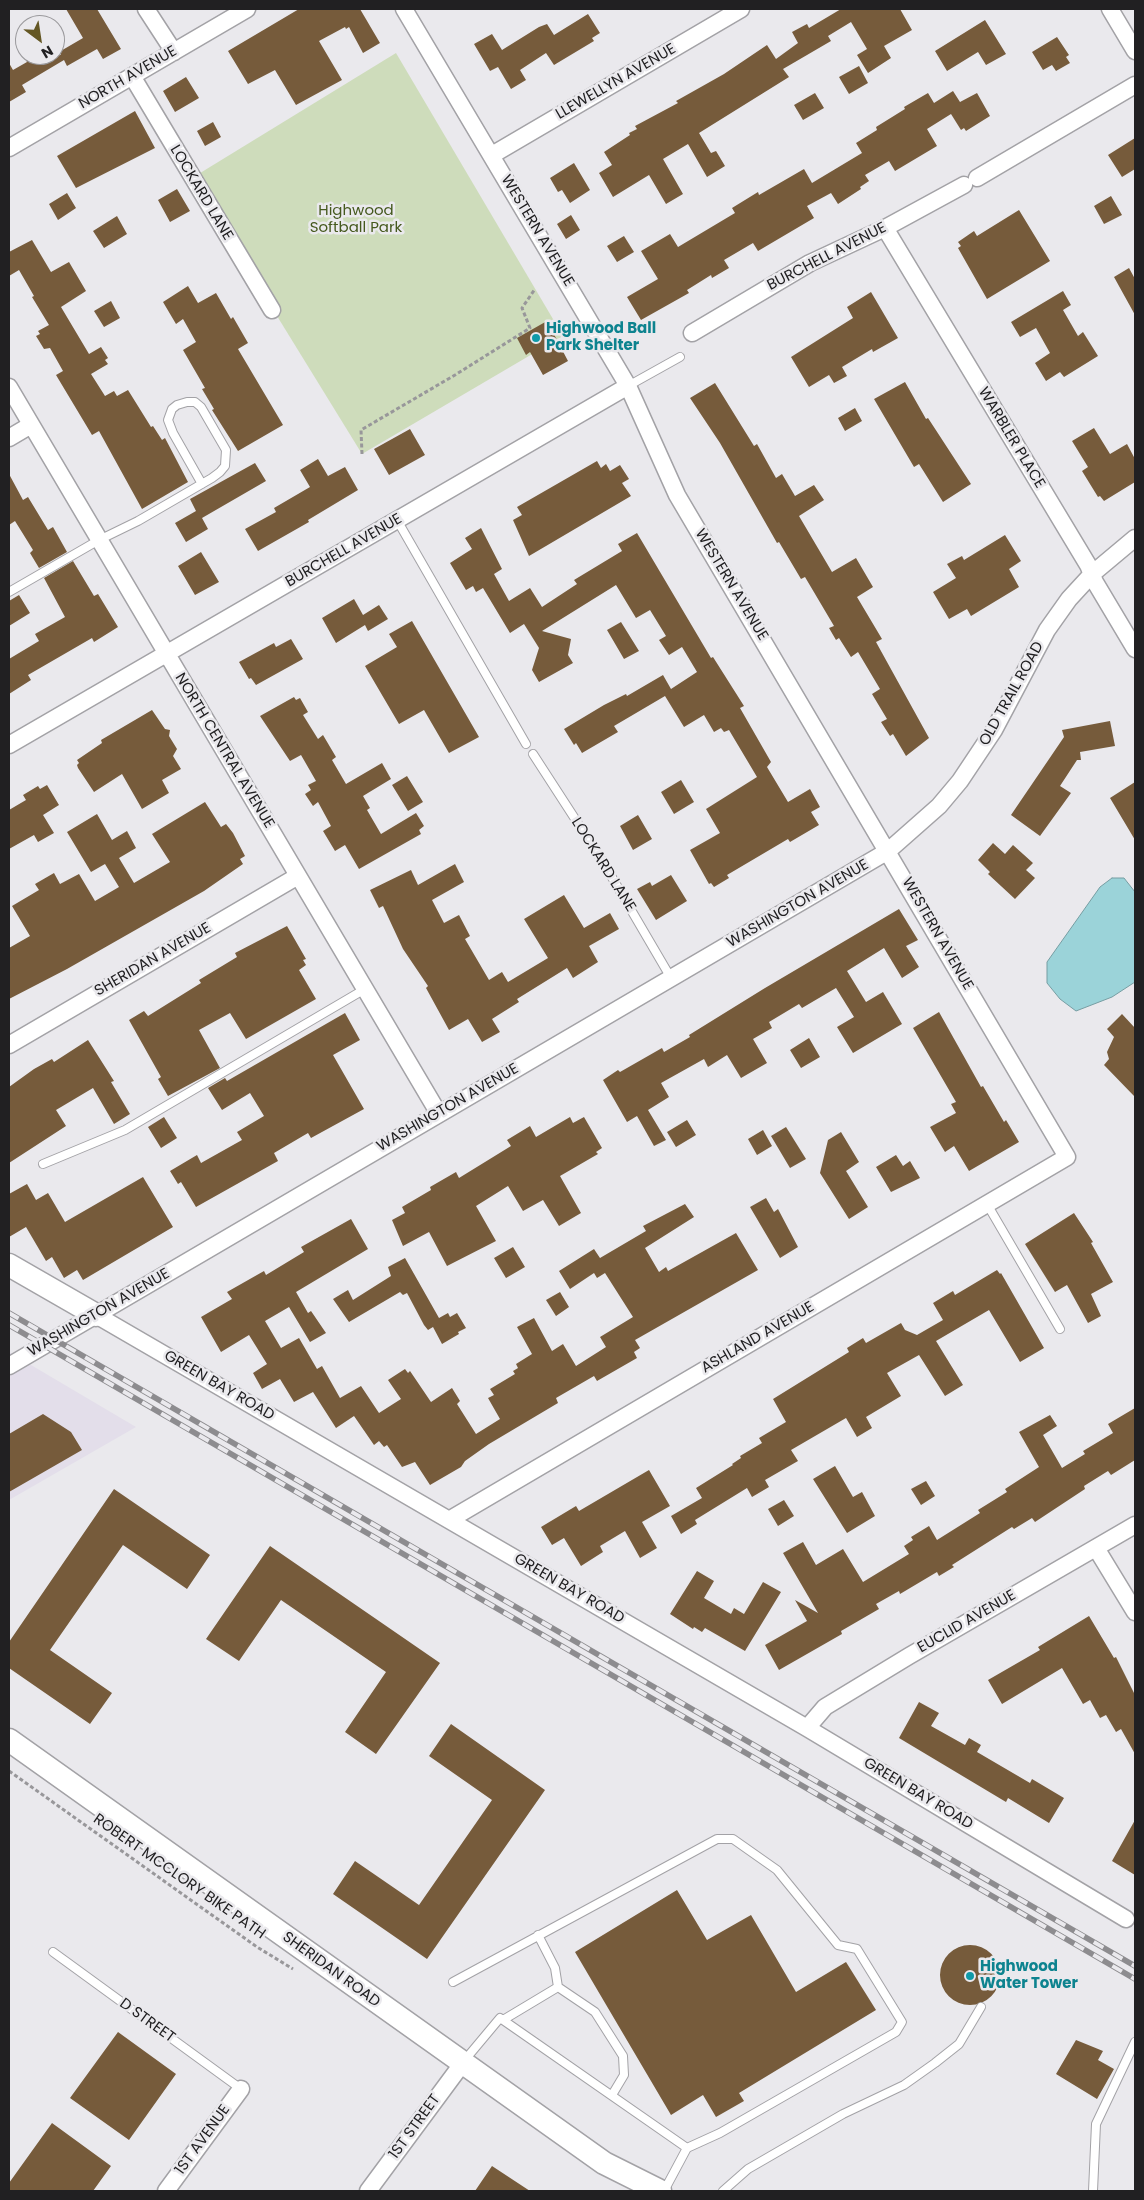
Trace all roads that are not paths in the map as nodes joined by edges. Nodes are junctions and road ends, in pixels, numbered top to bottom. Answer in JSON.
{"nodes":[{"id":1,"x":146,"y":9,"type":"edge"},
{"id":2,"x":247,"y":9,"type":"edge"},
{"id":3,"x":404,"y":9,"type":"edge"},
{"id":4,"x":741,"y":9,"type":"edge"},
{"id":5,"x":1110,"y":9,"type":"edge"},
{"id":6,"x":1135,"y":51,"type":"edge"},
{"id":7,"x":174,"y":52,"type":"junction"},
{"id":8,"x":132,"y":76,"type":"junction"},
{"id":9,"x":1135,"y":85,"type":"edge"},
{"id":10,"x":9,"y":148,"type":"edge"},
{"id":11,"x":492,"y":155,"type":"junction"},
{"id":12,"x":884,"y":228,"type":"junction"},
{"id":13,"x":272,"y":310,"type":"dead end"},
{"id":14,"x":692,"y":333,"type":"dead end"},
{"id":15,"x":680,"y":357,"type":"dead end"},
{"id":16,"x":628,"y":386,"type":"junction"},
{"id":17,"x":9,"y":387,"type":"edge"},
{"id":18,"x":32,"y":426,"type":"junction"},
{"id":19,"x":9,"y":438,"type":"edge"},
{"id":20,"x":202,"y":484,"type":"junction"},
{"id":21,"x":397,"y":520,"type":"junction"},
{"id":22,"x":1135,"y":538,"type":"edge"},
{"id":23,"x":99,"y":540,"type":"junction"},
{"id":24,"x":1092,"y":574,"type":"junction"},
{"id":25,"x":9,"y":592,"type":"edge"},
{"id":26,"x":1135,"y":649,"type":"edge"},
{"id":27,"x":167,"y":654,"type":"junction"},
{"id":28,"x":526,"y":744,"type":"dead end"},
{"id":29,"x":9,"y":746,"type":"edge"},
{"id":30,"x":533,"y":754,"type":"dead end"},
{"id":31,"x":888,"y":851,"type":"junction"},
{"id":32,"x":298,"y":876,"type":"junction"},
{"id":33,"x":671,"y":978,"type":"junction"},
{"id":34,"x":365,"y":989,"type":"junction"},
{"id":35,"x":9,"y":1045,"type":"edge"},
{"id":36,"x":439,"y":1114,"type":"junction"},
{"id":37,"x":1067,"y":1157,"type":"joint"},
{"id":38,"x":43,"y":1164,"type":"dead end"},
{"id":39,"x":987,"y":1204,"type":"junction"},
{"id":40,"x":9,"y":1265,"type":"edge"},
{"id":41,"x":96,"y":1315,"type":"junction"},
{"id":42,"x":1060,"y":1329,"type":"dead end"},
{"id":43,"x":9,"y":1366,"type":"edge"},
{"id":44,"x":449,"y":1520,"type":"junction"},
{"id":45,"x":1135,"y":1525,"type":"edge"},
{"id":46,"x":1096,"y":1548,"type":"junction"},
{"id":47,"x":1135,"y":1612,"type":"edge"},
{"id":48,"x":807,"y":1728,"type":"junction"},
{"id":49,"x":9,"y":1740,"type":"edge"},
{"id":50,"x":1126,"y":1919,"type":"dead end"},
{"id":51,"x":538,"y":1936,"type":"junction"},
{"id":52,"x":53,"y":1952,"type":"dead end"},
{"id":53,"x":453,"y":1982,"type":"dead end"},
{"id":54,"x":558,"y":1988,"type":"junction"},
{"id":55,"x":981,"y":2007,"type":"dead end"},
{"id":56,"x":503,"y":2020,"type":"junction"},
{"id":57,"x":1135,"y":2042,"type":"edge"},
{"id":58,"x":462,"y":2064,"type":"junction"},
{"id":59,"x":241,"y":2089,"type":"joint"},
{"id":60,"x":612,"y":2095,"type":"junction"},
{"id":61,"x":687,"y":2148,"type":"junction"},
{"id":62,"x":166,"y":2191,"type":"edge"},
{"id":63,"x":368,"y":2191,"type":"edge"},
{"id":64,"x":660,"y":2191,"type":"edge"},
{"id":65,"x":664,"y":2191,"type":"edge"},
{"id":66,"x":723,"y":2191,"type":"edge"},
{"id":67,"x":1093,"y":2191,"type":"edge"}],
"edges":[{"from":1,"to":7,"type":"street"},
{"from":2,"to":7,"type":"street","name":"NORTH AVENUE"},
{"from":3,"to":11,"type":"street","name":"WESTERN AVENUE"},
{"from":4,"to":11,"type":"street","name":"LLEWELLYN AVENUE"},
{"from":5,"to":6,"type":"street"},
{"from":7,"to":8,"type":"street","name":"NORTH AVENUE"},
{"from":8,"to":10,"type":"street","name":"NORTH AVENUE"},
{"from":8,"to":13,"type":"street","name":"LOCKARD LANE"},
{"from":9,"to":12,"type":"street","name":"BURCHELL AVENUE"},
{"from":11,"to":16,"type":"street","name":"WESTERN AVENUE"},
{"from":12,"to":14,"type":"street","name":"BURCHELL AVENUE"},
{"from":12,"to":24,"type":"street","name":"WARBLER PLACE"},
{"from":15,"to":16,"type":"lane","name":"BURCHELL AVENUE"},
{"from":16,"to":21,"type":"street","name":"BURCHELL AVENUE"},
{"from":16,"to":31,"type":"street","name":"WESTERN AVENUE"},
{"from":17,"to":18,"type":"street","name":"NORTH CENTRAL AVENUE"},
{"from":18,"to":19,"type":"street"},
{"from":18,"to":23,"type":"street","name":"NORTH CENTRAL AVENUE"},
{"from":20,"to":20,"type":"lane"},
{"from":20,"to":23,"type":"lane"},
{"from":21,"to":27,"type":"street","name":"BURCHELL AVENUE"},
{"from":21,"to":28,"type":"lane"},
{"from":22,"to":24,"type":"street","name":"OLD TRAIL ROAD"},
{"from":23,"to":25,"type":"lane"},
{"from":23,"to":27,"type":"street","name":"NORTH CENTRAL AVENUE"},
{"from":24,"to":26,"type":"street","name":"WARBLER PLACE"},
{"from":24,"to":31,"type":"street","name":"OLD TRAIL ROAD"},
{"from":27,"to":29,"type":"street","name":"BURCHELL AVENUE"},
{"from":27,"to":32,"type":"street","name":"NORTH CENTRAL AVENUE"},
{"from":30,"to":33,"type":"lane","name":"LOCKARD LANE"},
{"from":31,"to":33,"type":"street","name":"WASHINGTON AVENUE"},
{"from":31,"to":37,"type":"street","name":"WESTERN AVENUE"},
{"from":32,"to":34,"type":"street","name":"NORTH CENTRAL AVENUE"},
{"from":32,"to":35,"type":"street","name":"SHERIDAN AVENUE"},
{"from":33,"to":36,"type":"street","name":"WASHINGTON AVENUE"},
{"from":34,"to":36,"type":"street","name":"NORTH CENTRAL AVENUE"},
{"from":34,"to":38,"type":"lane"},
{"from":36,"to":41,"type":"street","name":"WASHINGTON AVENUE"},
{"from":37,"to":39,"type":"street","name":"ASHLAND AVENUE"},
{"from":39,"to":42,"type":"lane"},
{"from":39,"to":44,"type":"street","name":"ASHLAND AVENUE"},
{"from":40,"to":41,"type":"main road","name":"GREEN BAY ROAD"},
{"from":41,"to":43,"type":"street","name":"WASHINGTON AVENUE"},
{"from":41,"to":44,"type":"street","name":"GREEN BAY ROAD"},
{"from":44,"to":48,"type":"street","name":"GREEN BAY ROAD"},
{"from":45,"to":46,"type":"street","name":"EUCLID AVENUE"},
{"from":46,"to":47,"type":"street"},
{"from":46,"to":48,"type":"street","name":"EUCLID AVENUE"},
{"from":48,"to":50,"type":"street","name":"GREEN BAY ROAD"},
{"from":49,"to":58,"type":"main road","name":"SHERIDAN ROAD"},
{"from":51,"to":53,"type":"lane"},
{"from":51,"to":54,"type":"lane"},
{"from":51,"to":61,"type":"lane"},
{"from":52,"to":59,"type":"lane","name":"D STREET"},
{"from":54,"to":56,"type":"lane"},
{"from":54,"to":60,"type":"lane"},
{"from":55,"to":66,"type":"lane"},
{"from":56,"to":58,"type":"lane"},
{"from":56,"to":60,"type":"lane"},
{"from":57,"to":67,"type":"lane"},
{"from":58,"to":63,"type":"street","name":"1ST STREET"},
{"from":58,"to":64,"type":"main road","name":"SHERIDAN ROAD"},
{"from":59,"to":62,"type":"street","name":"1ST AVENUE"},
{"from":60,"to":61,"type":"lane"},
{"from":61,"to":65,"type":"lane"}]}
